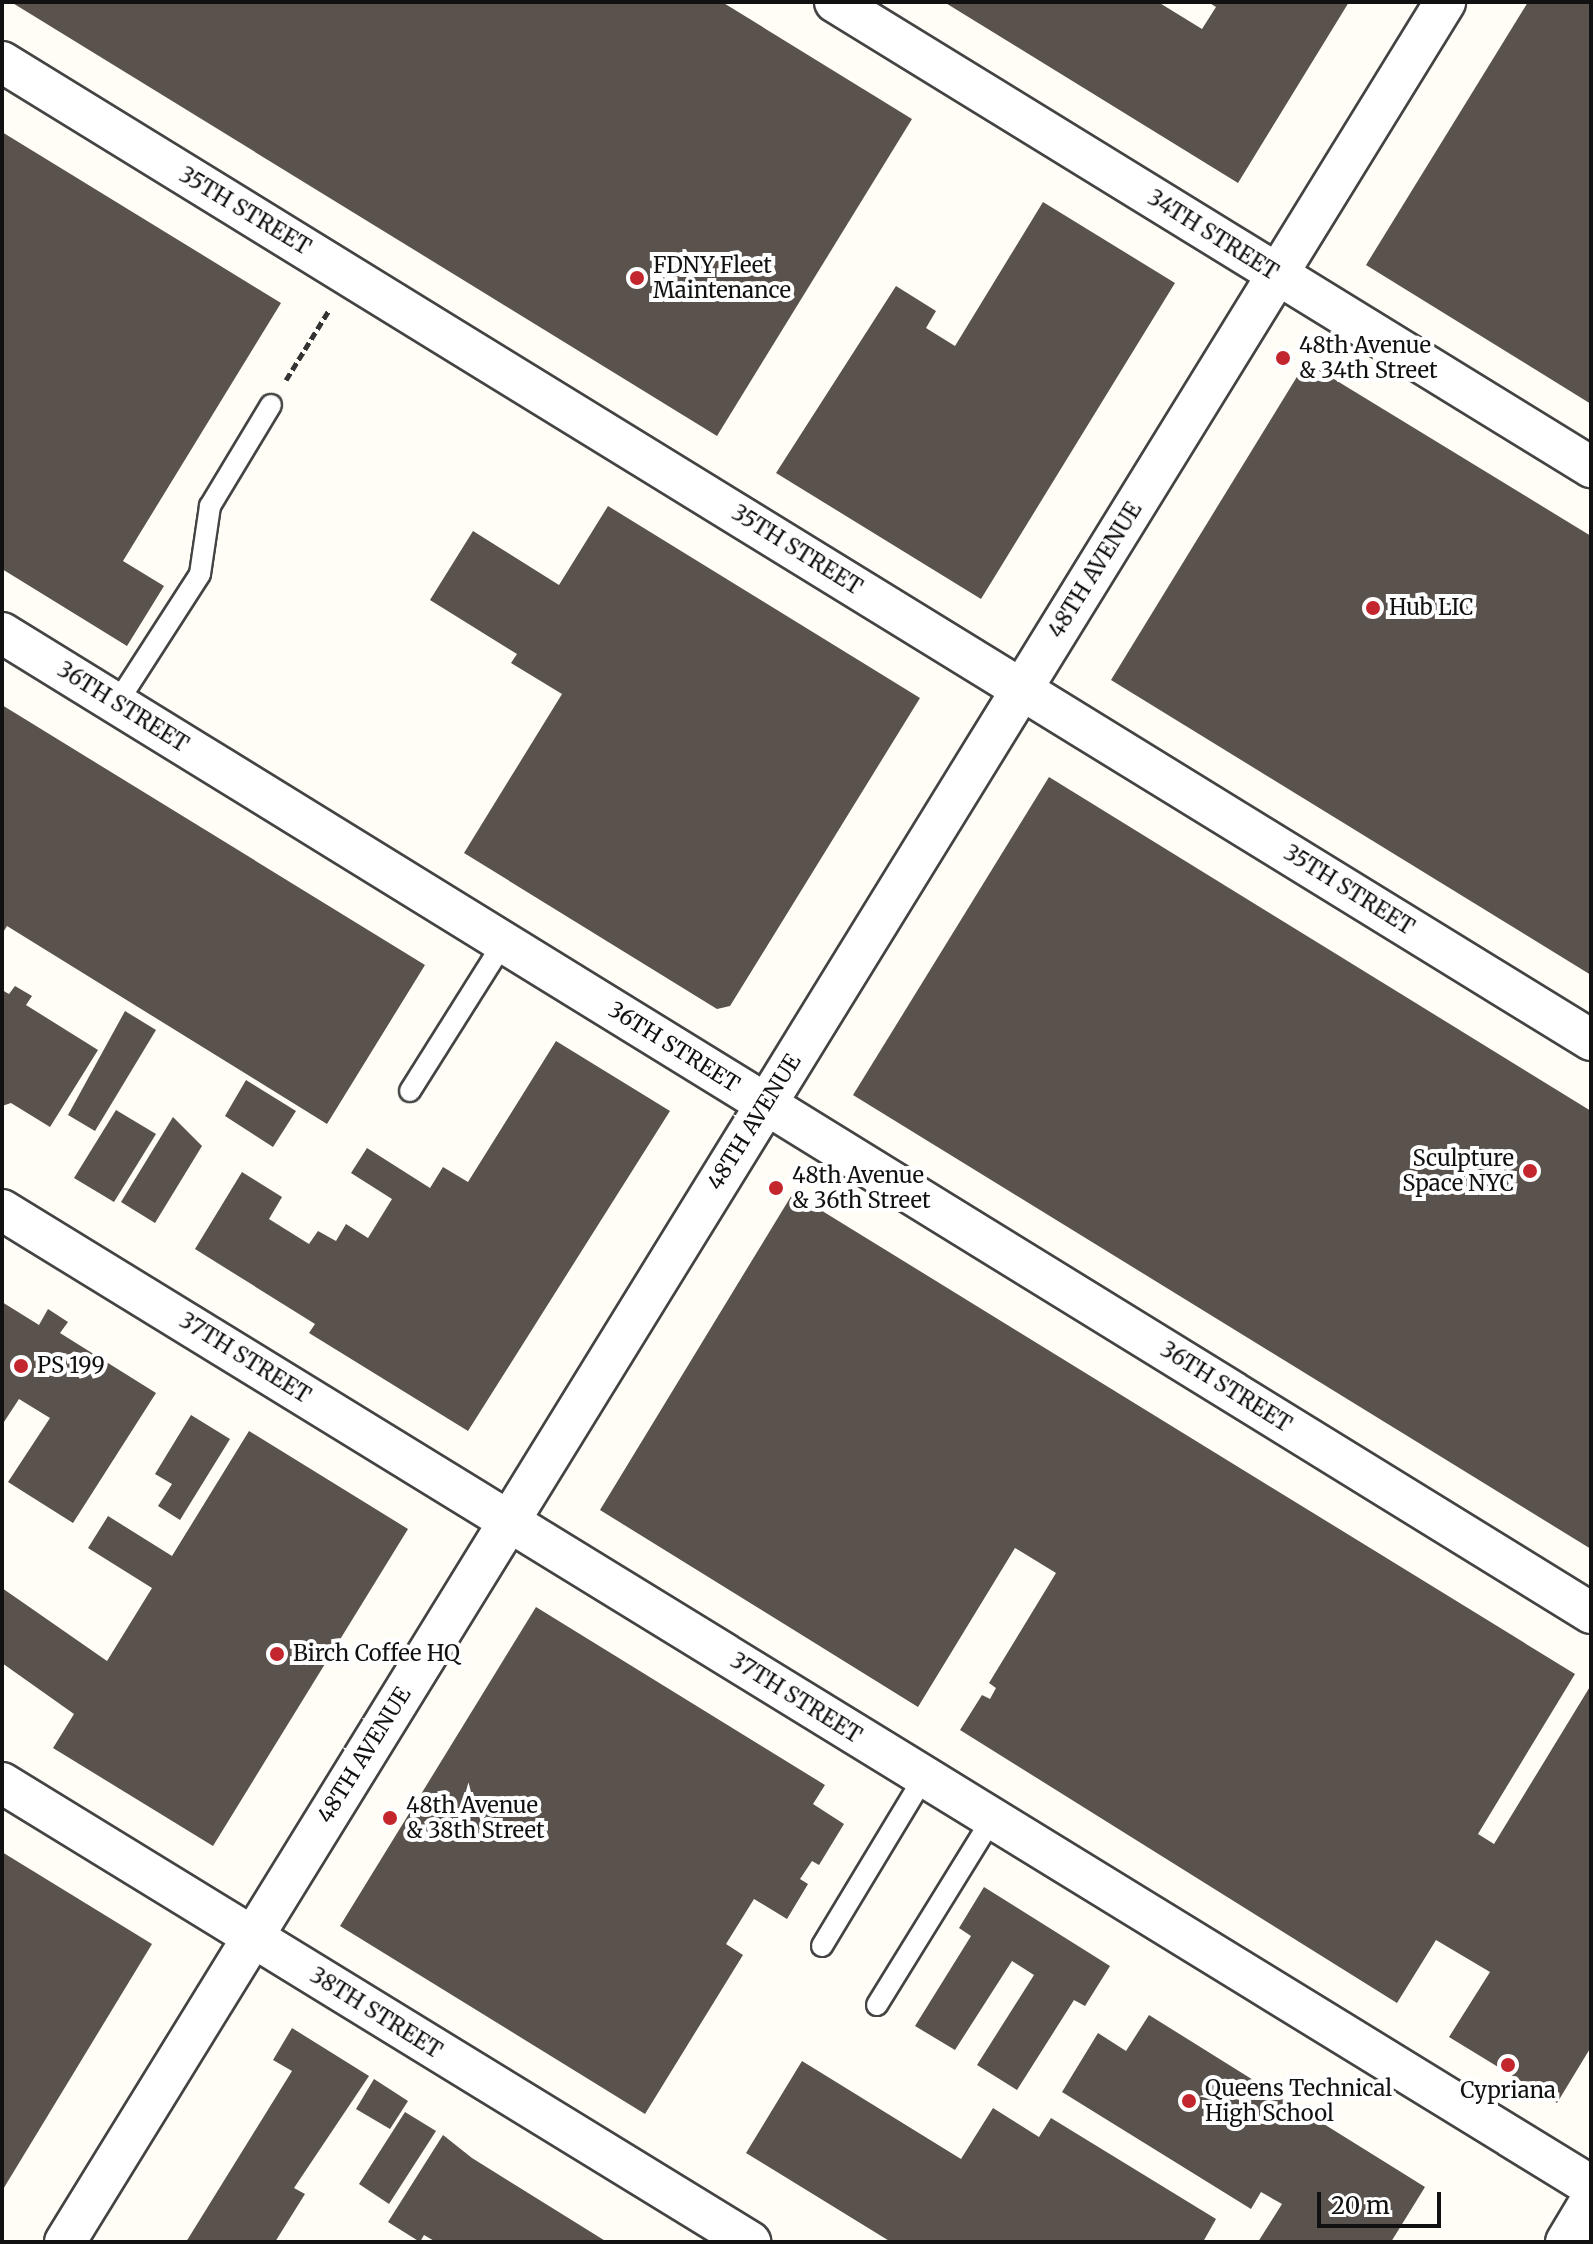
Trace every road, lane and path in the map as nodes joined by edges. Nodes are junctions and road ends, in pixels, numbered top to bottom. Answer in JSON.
{"nodes":[{"id":1,"x":835,"y":2,"type":"edge"},
{"id":2,"x":1445,"y":2,"type":"edge"},
{"id":3,"x":2,"y":62,"type":"edge"},
{"id":4,"x":1277,"y":274,"type":"junction"},
{"id":5,"x":329,"y":309,"type":"dead end"},
{"id":6,"x":271,"y":405,"type":"joint"},
{"id":7,"x":1591,"y":467,"type":"edge"},
{"id":8,"x":2,"y":633,"type":"edge"},
{"id":9,"x":1022,"y":688,"type":"junction"},
{"id":10,"x":117,"y":703,"type":"junction"},
{"id":11,"x":504,"y":942,"type":"junction"},
{"id":12,"x":1591,"y":1040,"type":"edge"},
{"id":13,"x":410,"y":1091,"type":"dead end"},
{"id":14,"x":765,"y":1103,"type":"junction"},
{"id":15,"x":2,"y":1210,"type":"edge"},
{"id":16,"x":509,"y":1521,"type":"junction"},
{"id":17,"x":1591,"y":1613,"type":"edge"},
{"id":18,"x":924,"y":1777,"type":"junction"},
{"id":19,"x":2,"y":1783,"type":"edge"},
{"id":20,"x":992,"y":1819,"type":"junction"},
{"id":21,"x":252,"y":1938,"type":"junction"},
{"id":22,"x":822,"y":1946,"type":"dead end"},
{"id":23,"x":877,"y":2005,"type":"dead end"},
{"id":24,"x":1591,"y":2186,"type":"edge"},
{"id":25,"x":1591,"y":2200,"type":"edge"},
{"id":26,"x":65,"y":2242,"type":"edge"},
{"id":27,"x":750,"y":2242,"type":"edge"},
{"id":28,"x":1566,"y":2242,"type":"edge"}],
"edges":[{"from":1,"to":4,"type":"street","name":"34TH STREET"},
{"from":2,"to":4,"type":"street","name":"48TH AVENUE"},
{"from":3,"to":9,"type":"street","name":"35TH STREET"},
{"from":4,"to":7,"type":"street","name":"34TH STREET"},
{"from":4,"to":9,"type":"street","name":"48TH AVENUE"},
{"from":5,"to":6,"type":"path"},
{"from":6,"to":10,"type":"lane"},
{"from":8,"to":10,"type":"street","name":"36TH STREET"},
{"from":9,"to":12,"type":"street","name":"35TH STREET"},
{"from":9,"to":14,"type":"street","name":"48TH AVENUE"},
{"from":10,"to":11,"type":"street","name":"36TH STREET"},
{"from":11,"to":13,"type":"lane"},
{"from":11,"to":14,"type":"street","name":"36TH STREET"},
{"from":14,"to":16,"type":"street","name":"48TH AVENUE"},
{"from":14,"to":17,"type":"street","name":"36TH STREET"},
{"from":15,"to":16,"type":"street","name":"37TH STREET"},
{"from":16,"to":18,"type":"street","name":"37TH STREET"},
{"from":16,"to":21,"type":"street","name":"48TH AVENUE"},
{"from":18,"to":20,"type":"street","name":"37TH STREET"},
{"from":18,"to":22,"type":"lane"},
{"from":19,"to":21,"type":"street","name":"38TH STREET"},
{"from":20,"to":23,"type":"lane"},
{"from":20,"to":24,"type":"street","name":"37TH STREET"},
{"from":21,"to":26,"type":"street","name":"48TH AVENUE"},
{"from":21,"to":27,"type":"street","name":"38TH STREET"},
{"from":25,"to":28,"type":"street"}]}
